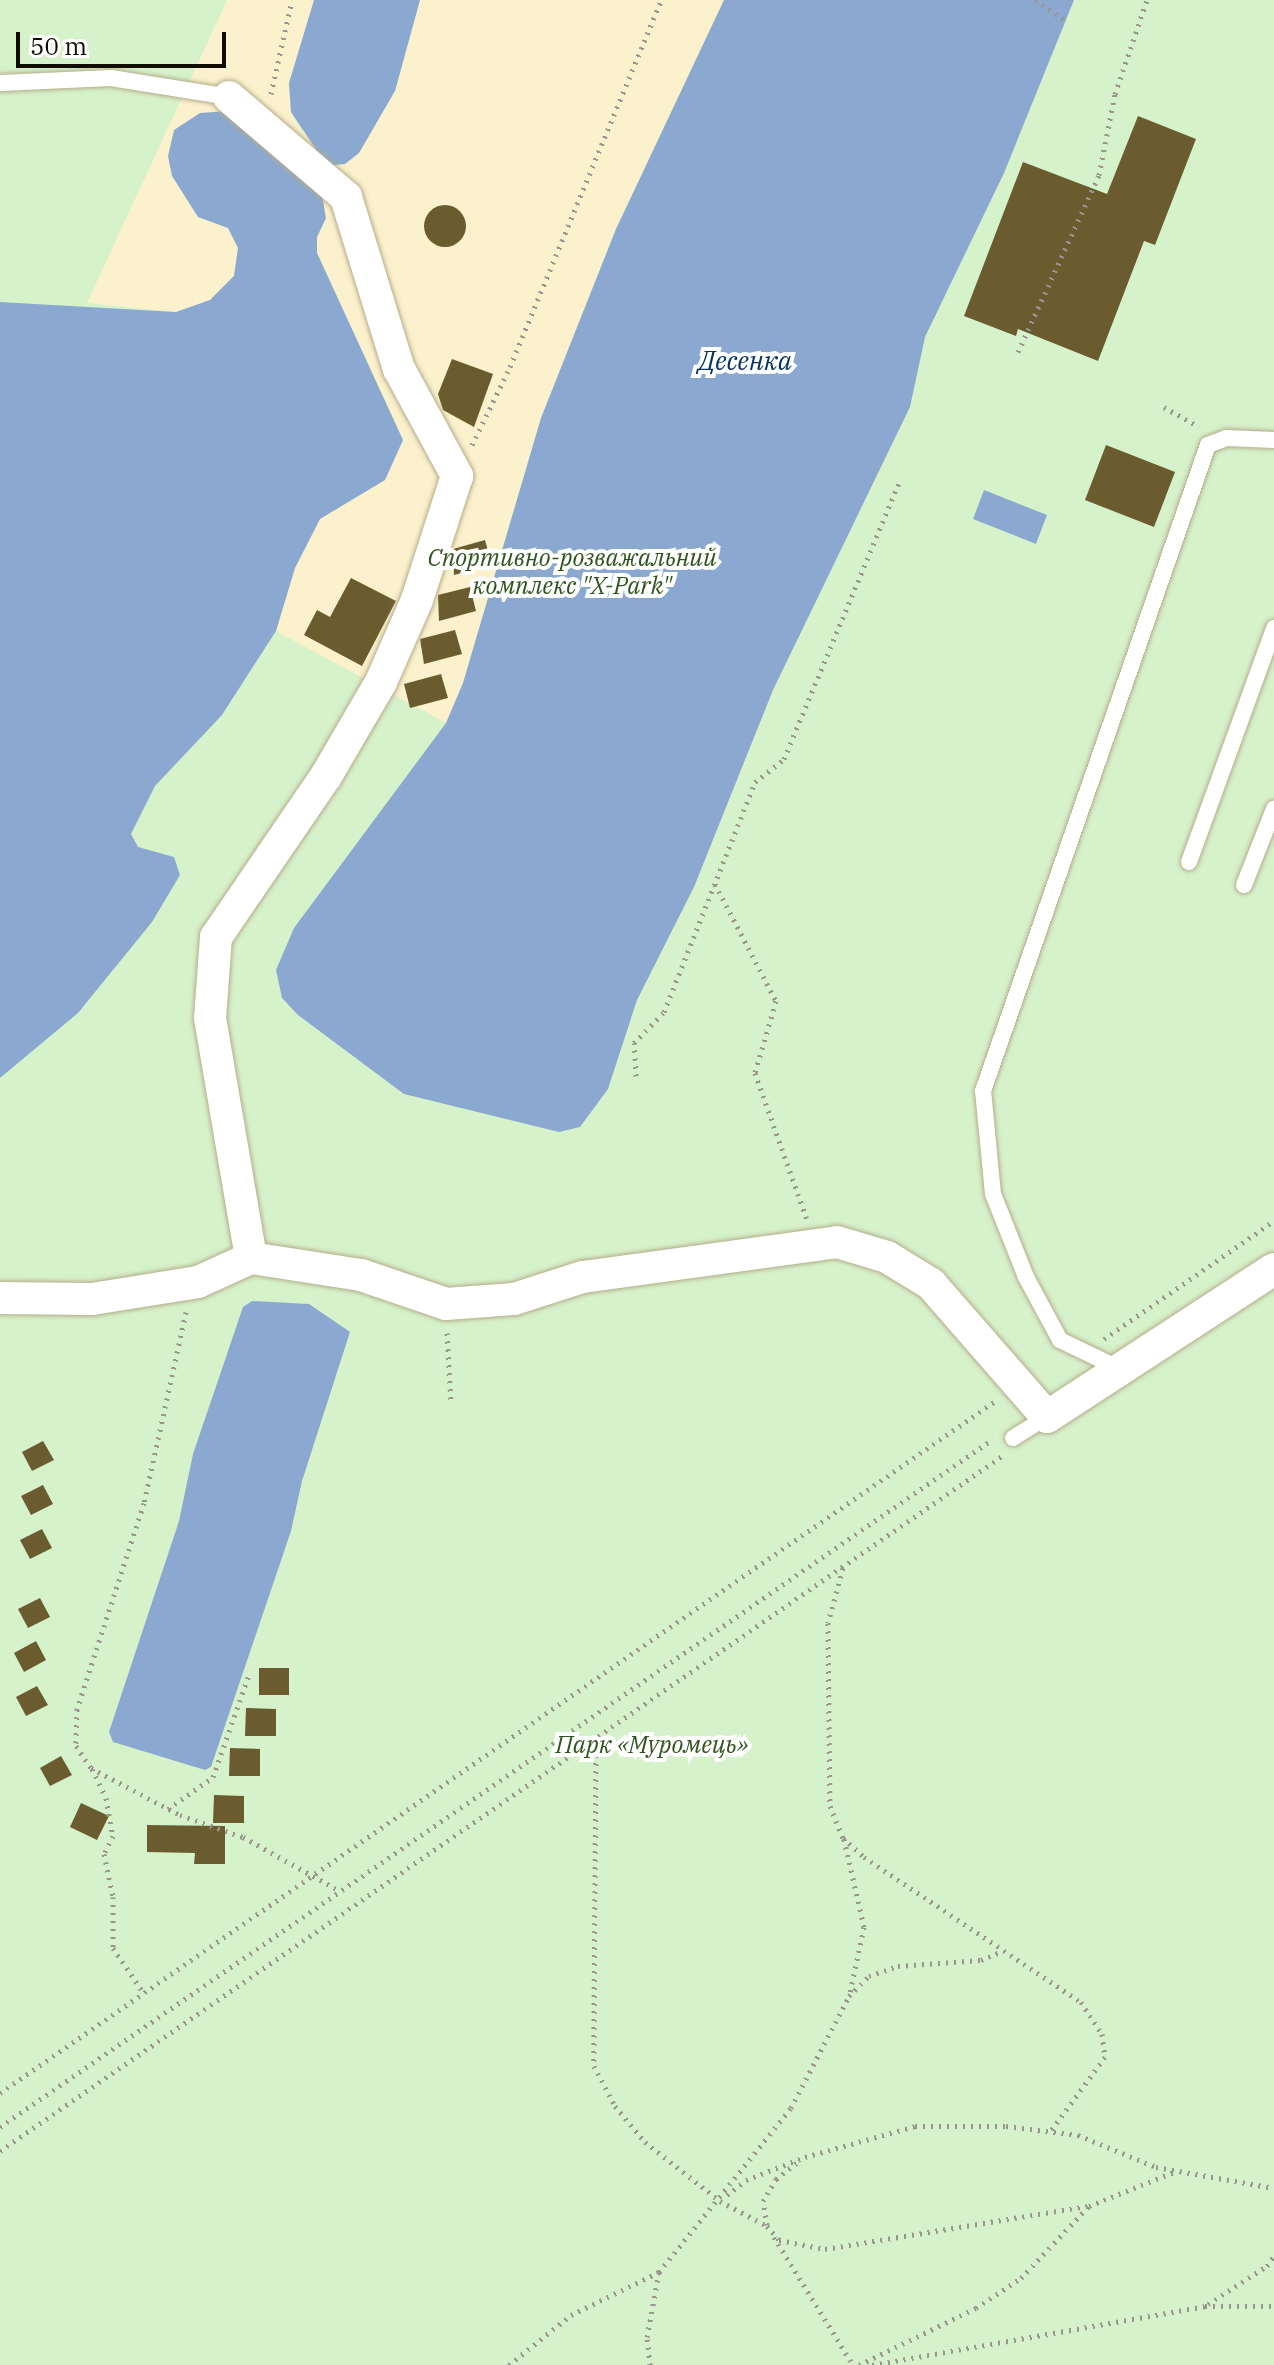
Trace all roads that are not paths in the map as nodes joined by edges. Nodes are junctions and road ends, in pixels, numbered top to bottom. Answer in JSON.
{"nodes":[{"id":1,"x":0,"y":83,"type":"edge"},
{"id":2,"x":229,"y":97,"type":"joint"},
{"id":3,"x":1274,"y":440,"type":"edge"},
{"id":4,"x":1274,"y":628,"type":"edge"},
{"id":5,"x":1274,"y":809,"type":"edge"},
{"id":6,"x":1189,"y":862,"type":"dead end"},
{"id":7,"x":1244,"y":885,"type":"dead end"},
{"id":8,"x":251,"y":1258,"type":"junction"},
{"id":9,"x":1274,"y":1269,"type":"edge"},
{"id":10,"x":0,"y":1298,"type":"edge"},
{"id":11,"x":1120,"y":1369,"type":"junction"},
{"id":12,"x":1047,"y":1417,"type":"junction"},
{"id":13,"x":1013,"y":1438,"type":"road end"}],
"edges":[{"from":1,"to":2,"type":"lane"},
{"from":2,"to":8,"type":"street"},
{"from":3,"to":11,"type":"lane"},
{"from":4,"to":6,"type":"lane"},
{"from":5,"to":7,"type":"lane"},
{"from":8,"to":10,"type":"street"},
{"from":8,"to":12,"type":"street"},
{"from":9,"to":11,"type":"street"},
{"from":11,"to":12,"type":"street"},
{"from":12,"to":13,"type":"lane"}]}
